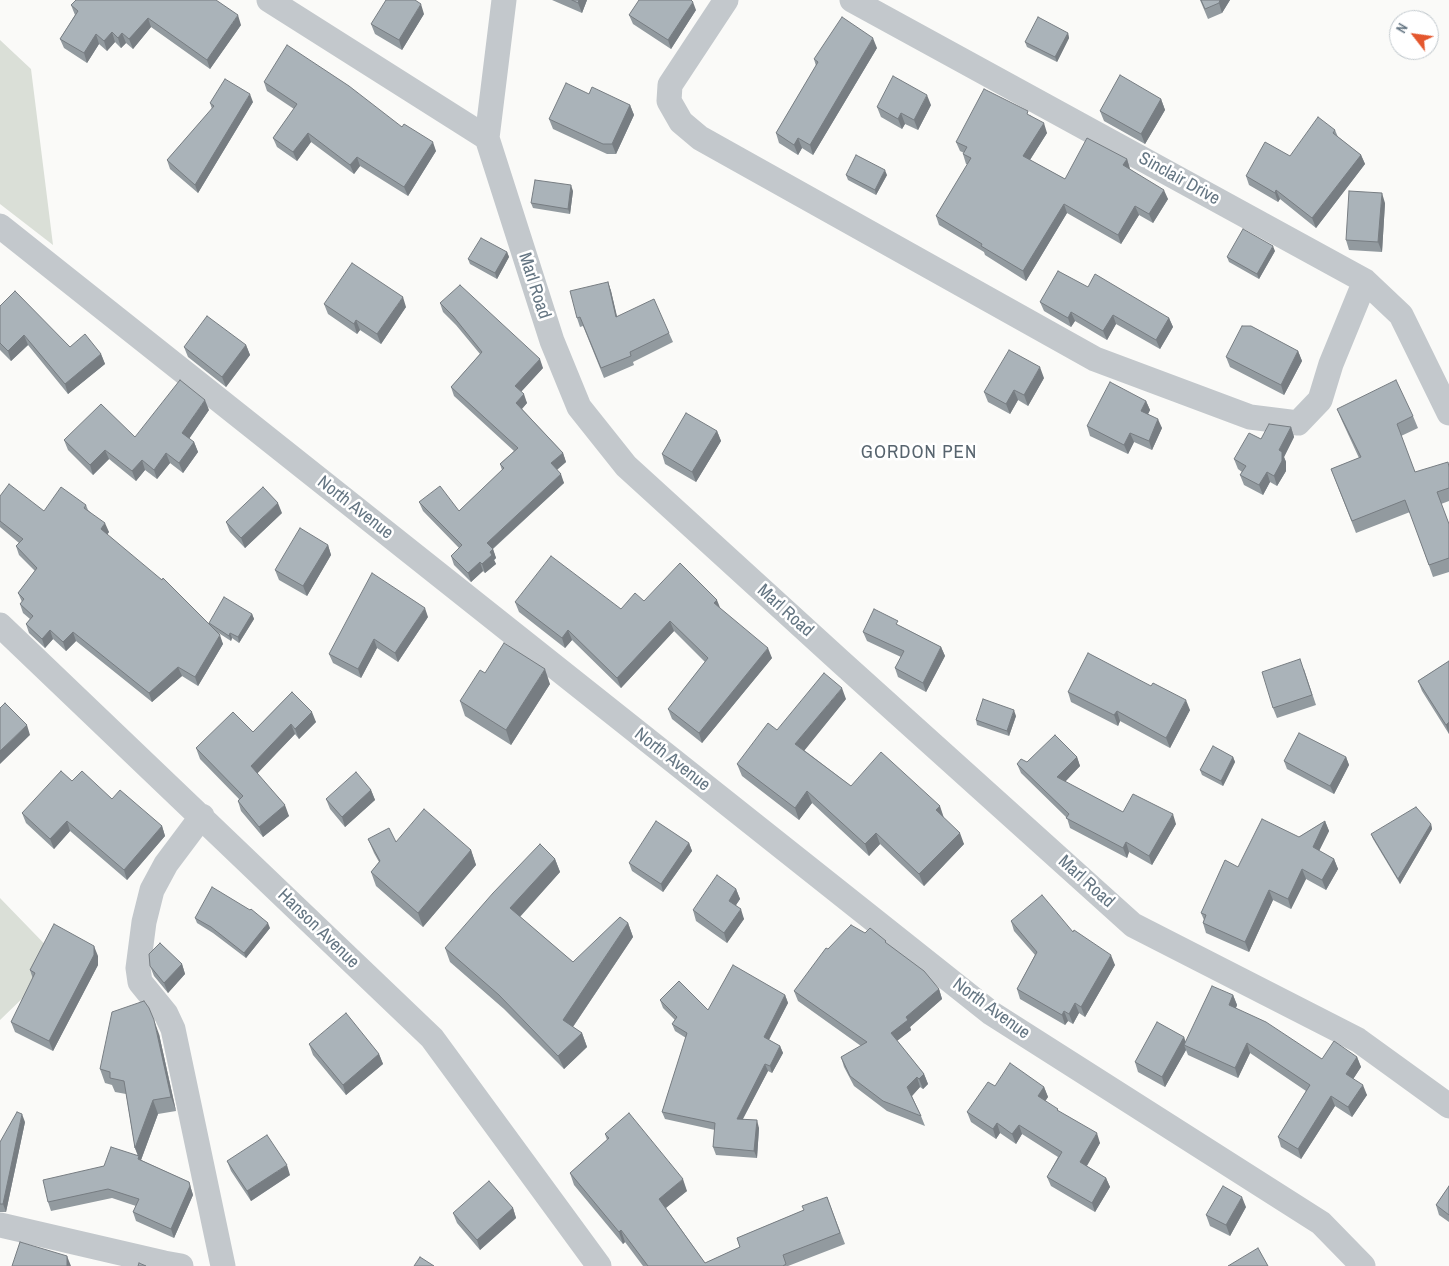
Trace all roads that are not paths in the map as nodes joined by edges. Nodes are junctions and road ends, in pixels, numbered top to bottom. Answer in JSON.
{"nodes":[{"id":1,"x":269,"y":0,"type":"edge"},
{"id":2,"x":504,"y":0,"type":"edge"},
{"id":3,"x":726,"y":0,"type":"edge"},
{"id":4,"x":852,"y":0,"type":"edge"},
{"id":5,"x":487,"y":138,"type":"junction"},
{"id":6,"x":0,"y":226,"type":"edge"},
{"id":7,"x":1365,"y":280,"type":"junction"},
{"id":8,"x":1449,"y":413,"type":"edge"},
{"id":9,"x":0,"y":625,"type":"edge"},
{"id":10,"x":202,"y":816,"type":"junction"},
{"id":11,"x":1449,"y":1106,"type":"edge"},
{"id":12,"x":0,"y":1225,"type":"edge"},
{"id":13,"x":181,"y":1266,"type":"edge"},
{"id":14,"x":223,"y":1266,"type":"edge"},
{"id":15,"x":599,"y":1266,"type":"edge"},
{"id":16,"x":1363,"y":1266,"type":"edge"}],
"edges":[{"from":1,"to":5,"type":"street"},
{"from":2,"to":5,"type":"street"},
{"from":3,"to":7,"type":"street"},
{"from":4,"to":7,"type":"street","name":"Sinclair Drive"},
{"from":5,"to":11,"type":"street","name":"Marl Road"},
{"from":6,"to":16,"type":"street","name":"North Avenue"},
{"from":7,"to":8,"type":"street","name":"Sinclair Drive"},
{"from":9,"to":10,"type":"street","name":"Hanson Avenue"},
{"from":10,"to":14,"type":"street"},
{"from":10,"to":15,"type":"street","name":"Hanson Avenue"},
{"from":12,"to":13,"type":"street"}]}
